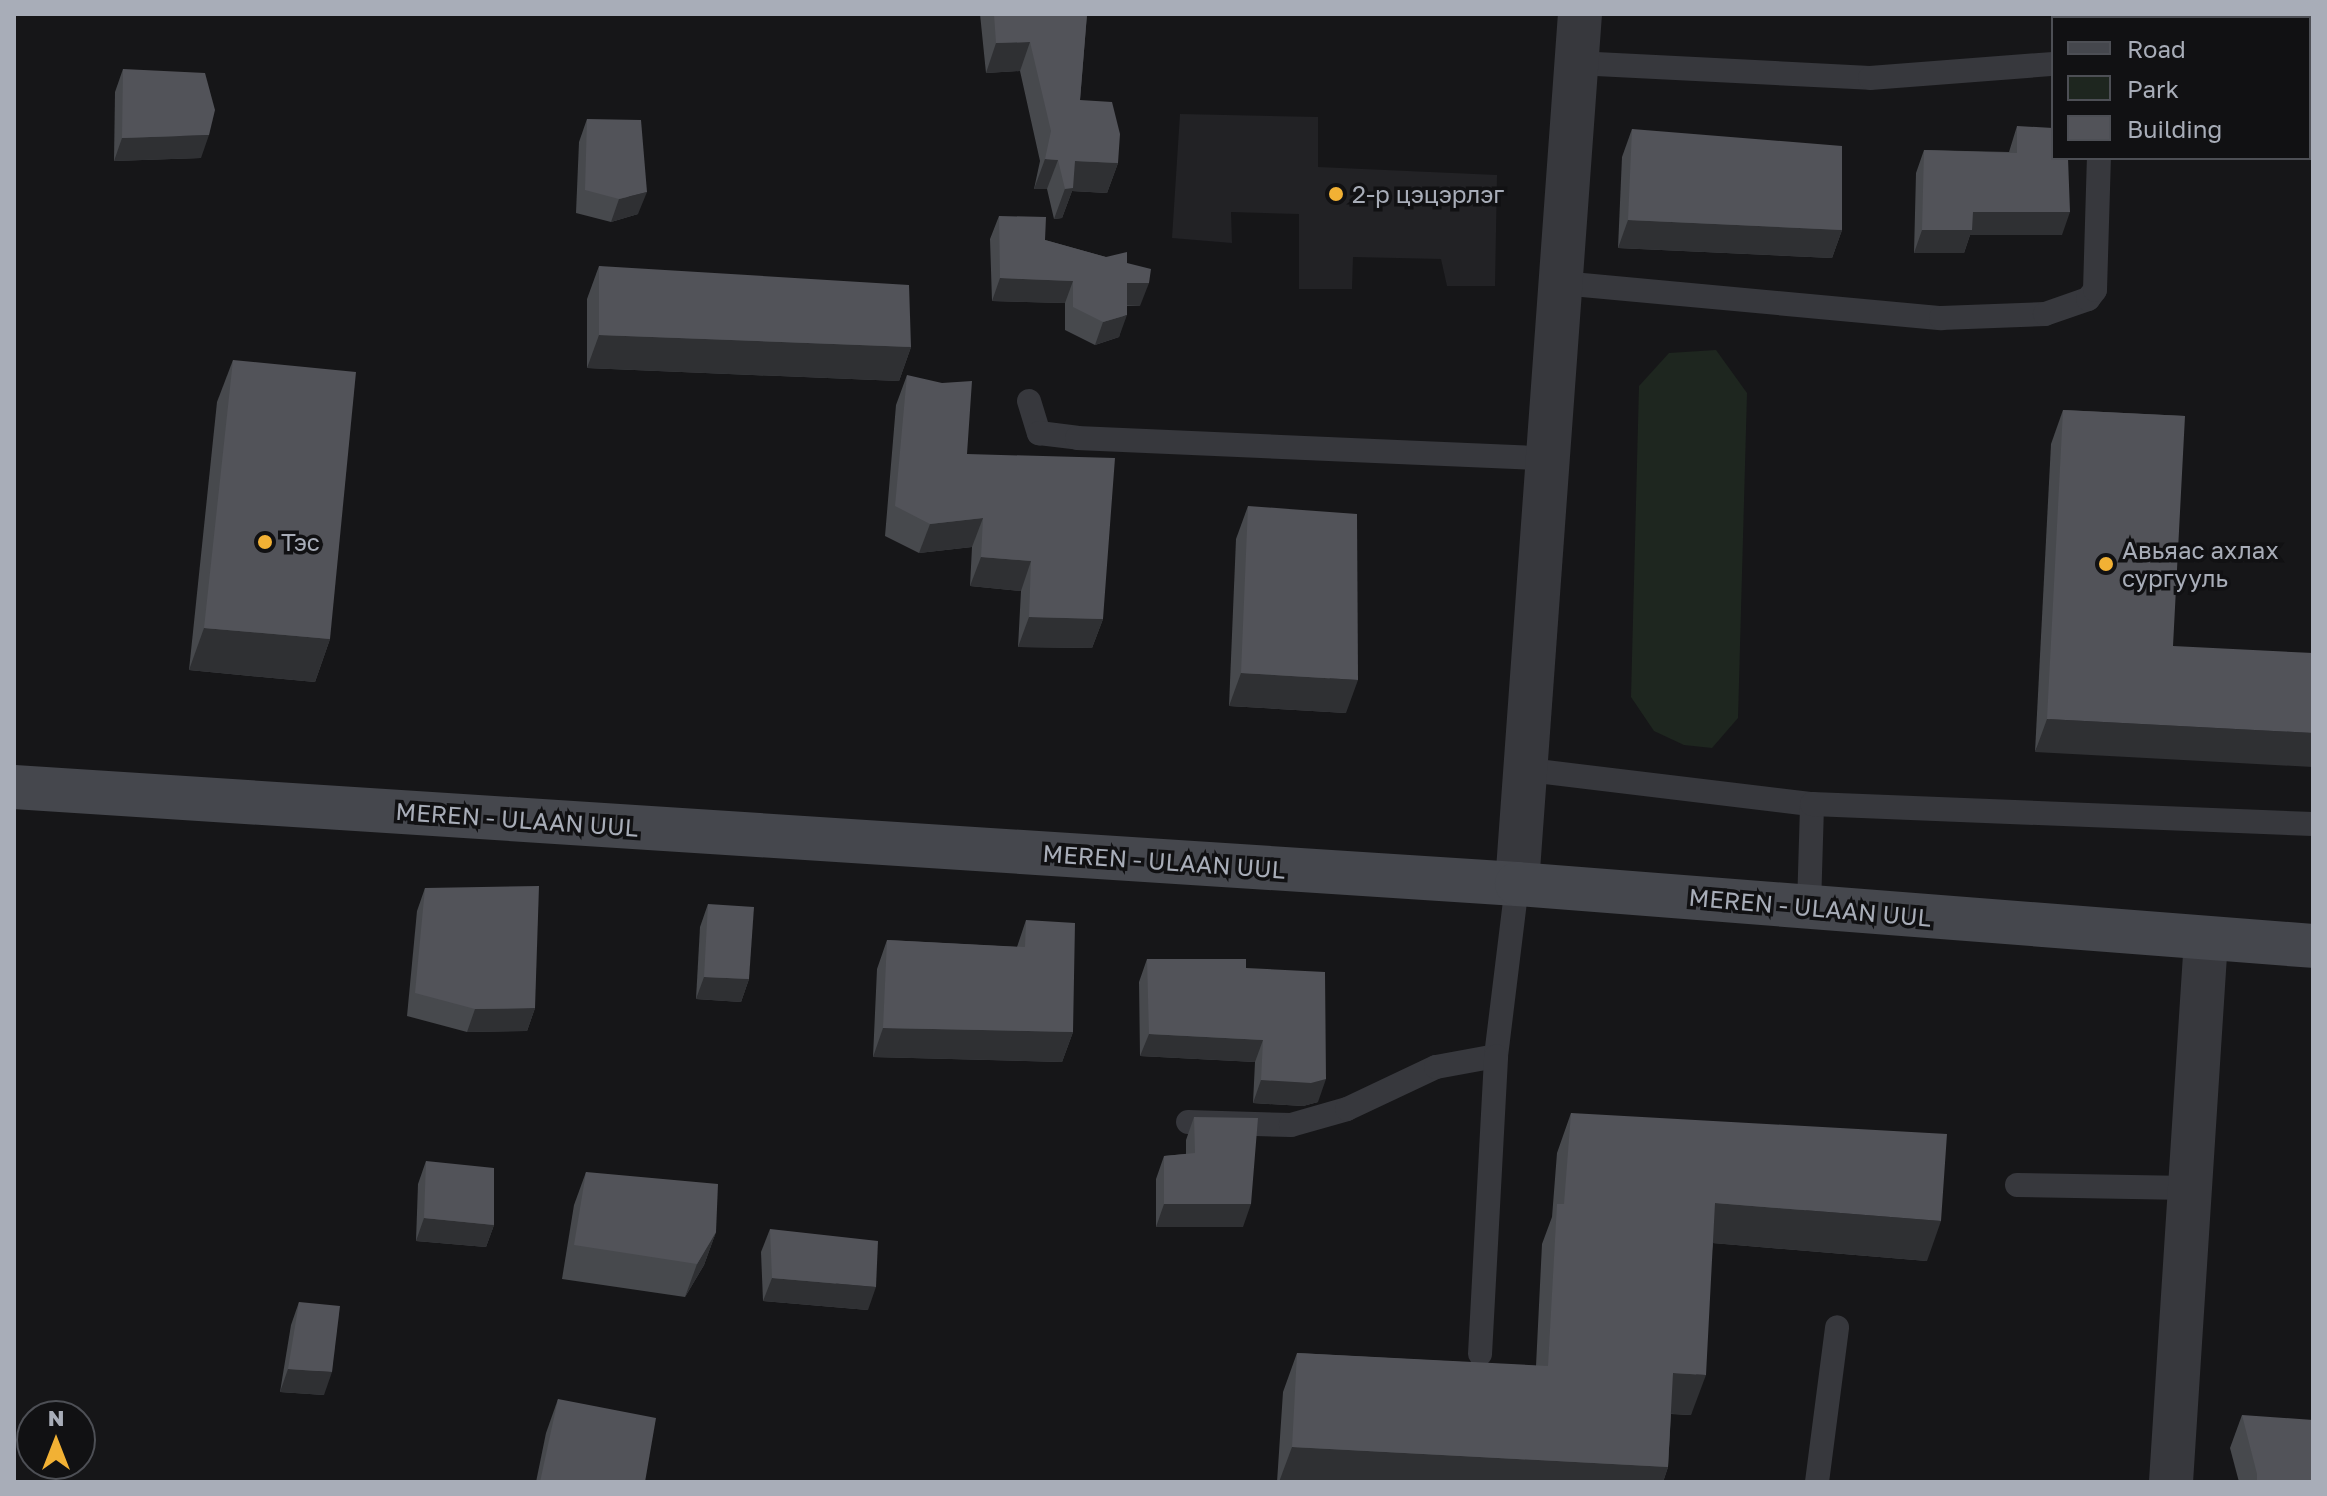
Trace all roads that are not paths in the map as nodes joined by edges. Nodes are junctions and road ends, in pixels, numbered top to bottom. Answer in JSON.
{"nodes":[{"id":1,"x":1580,"y":14,"type":"edge"},
{"id":2,"x":1576,"y":63,"type":"junction"},
{"id":3,"x":2051,"y":64,"type":"edge"},
{"id":4,"x":2099,"y":160,"type":"edge"},
{"id":5,"x":1561,"y":283,"type":"junction"},
{"id":6,"x":1029,"y":401,"type":"dead end"},
{"id":7,"x":1544,"y":458,"type":"junction"},
{"id":8,"x":1529,"y":770,"type":"junction"},
{"id":9,"x":14,"y":787,"type":"edge"},
{"id":10,"x":1812,"y":804,"type":"junction"},
{"id":11,"x":2313,"y":824,"type":"edge"},
{"id":12,"x":1517,"y":884,"type":"junction"},
{"id":13,"x":1809,"y":907,"type":"junction"},
{"id":14,"x":2206,"y":939,"type":"junction"},
{"id":15,"x":2313,"y":946,"type":"edge"},
{"id":16,"x":1496,"y":1056,"type":"junction"},
{"id":17,"x":1188,"y":1122,"type":"dead end"},
{"id":18,"x":2017,"y":1185,"type":"dead end"},
{"id":19,"x":2189,"y":1188,"type":"junction"},
{"id":20,"x":1837,"y":1327,"type":"dead end"},
{"id":21,"x":1480,"y":1354,"type":"dead end"},
{"id":22,"x":1817,"y":1482,"type":"edge"},
{"id":23,"x":2171,"y":1482,"type":"edge"}],
"edges":[{"from":1,"to":2,"type":"street"},
{"from":2,"to":3,"type":"lane"},
{"from":2,"to":5,"type":"street"},
{"from":4,"to":5,"type":"lane"},
{"from":5,"to":7,"type":"street"},
{"from":6,"to":7,"type":"lane"},
{"from":7,"to":8,"type":"street"},
{"from":8,"to":10,"type":"lane"},
{"from":8,"to":12,"type":"street"},
{"from":9,"to":12,"type":"street","name":"MEREN - ULAAN UUL"},
{"from":10,"to":11,"type":"lane"},
{"from":10,"to":13,"type":"lane"},
{"from":12,"to":13,"type":"street","name":"MEREN - ULAAN UUL"},
{"from":12,"to":16,"type":"lane"},
{"from":13,"to":14,"type":"street","name":"MEREN - ULAAN UUL"},
{"from":14,"to":15,"type":"street","name":"MEREN - ULAAN UUL"},
{"from":14,"to":19,"type":"street"},
{"from":16,"to":17,"type":"lane"},
{"from":16,"to":21,"type":"lane"},
{"from":18,"to":19,"type":"lane"},
{"from":19,"to":23,"type":"street"},
{"from":20,"to":22,"type":"lane"}]}
